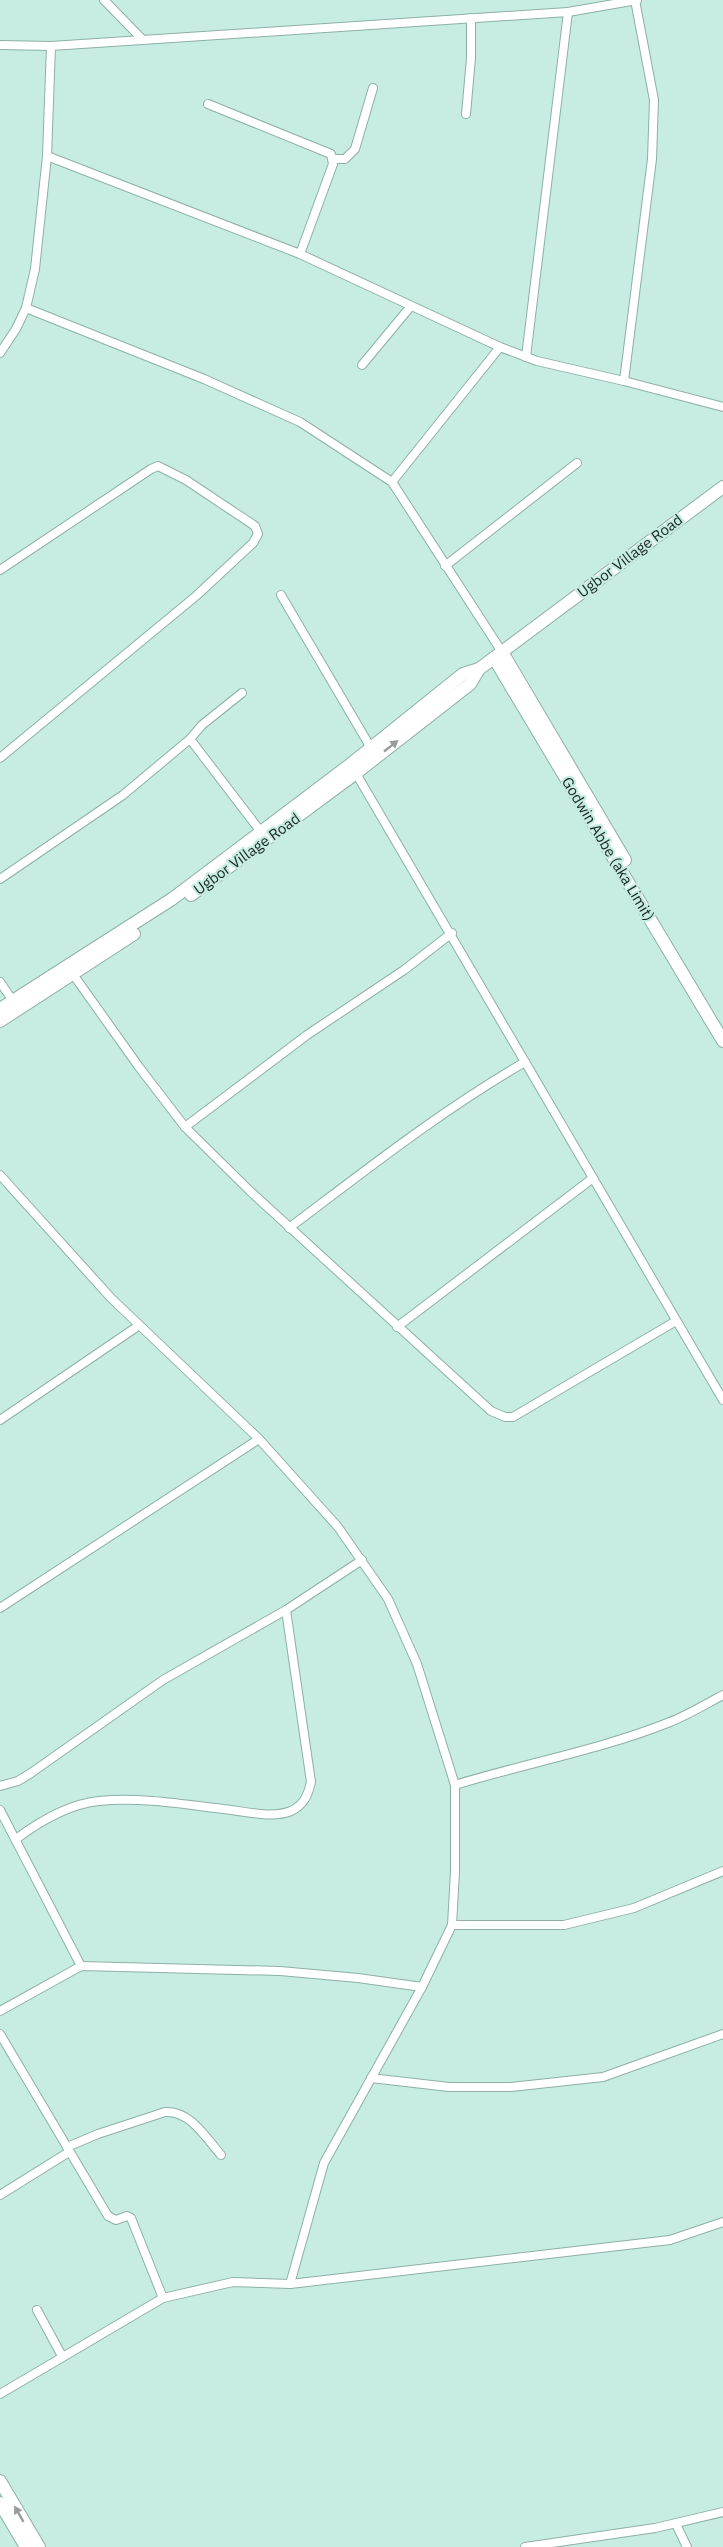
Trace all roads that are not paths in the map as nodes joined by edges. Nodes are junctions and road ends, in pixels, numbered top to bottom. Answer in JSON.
{"nodes":[{"id":1,"x":104,"y":0,"type":"edge"},
{"id":2,"x":636,"y":0,"type":"edge"},
{"id":3,"x":568,"y":12,"type":"junction"},
{"id":4,"x":471,"y":18,"type":"junction"},
{"id":5,"x":142,"y":39,"type":"junction"},
{"id":6,"x":0,"y":45,"type":"edge"},
{"id":7,"x":51,"y":46,"type":"junction"},
{"id":8,"x":374,"y":88,"type":"dead end"},
{"id":9,"x":208,"y":104,"type":"dead end"},
{"id":10,"x":465,"y":114,"type":"dead end"},
{"id":11,"x":47,"y":156,"type":"junction"},
{"id":12,"x":334,"y":159,"type":"junction"},
{"id":13,"x":300,"y":254,"type":"junction"},
{"id":14,"x":411,"y":306,"type":"junction"},
{"id":15,"x":26,"y":308,"type":"junction"},
{"id":16,"x":500,"y":347,"type":"junction"},
{"id":17,"x":0,"y":353,"type":"edge"},
{"id":18,"x":526,"y":357,"type":"junction"},
{"id":19,"x":363,"y":365,"type":"dead end"},
{"id":20,"x":624,"y":381,"type":"junction"},
{"id":21,"x":723,"y":407,"type":"edge"},
{"id":22,"x":577,"y":463,"type":"dead end"},
{"id":23,"x":392,"y":482,"type":"junction"},
{"id":24,"x":723,"y":487,"type":"edge"},
{"id":25,"x":445,"y":566,"type":"junction"},
{"id":26,"x":0,"y":570,"type":"edge"},
{"id":27,"x":281,"y":595,"type":"dead end"},
{"id":28,"x":498,"y":655,"type":"junction"},
{"id":29,"x":479,"y":669,"type":"junction"},
{"id":30,"x":242,"y":693,"type":"dead end"},
{"id":31,"x":190,"y":739,"type":"junction"},
{"id":32,"x":371,"y":748,"type":"junction"},
{"id":33,"x":0,"y":758,"type":"edge"},
{"id":34,"x":354,"y":769,"type":"junction"},
{"id":35,"x":261,"y":832,"type":"junction"},
{"id":36,"x":0,"y":879,"type":"edge"},
{"id":37,"x":452,"y":933,"type":"junction"},
{"id":38,"x":71,"y":971,"type":"junction"},
{"id":39,"x":0,"y":982,"type":"edge"},
{"id":40,"x":13,"y":1001,"type":"junction"},
{"id":41,"x":0,"y":1010,"type":"edge"},
{"id":42,"x":0,"y":1021,"type":"edge"},
{"id":43,"x":723,"y":1027,"type":"edge"},
{"id":44,"x":723,"y":1041,"type":"edge"},
{"id":45,"x":525,"y":1062,"type":"junction"},
{"id":46,"x":185,"y":1127,"type":"junction"},
{"id":47,"x":0,"y":1175,"type":"edge"},
{"id":48,"x":593,"y":1178,"type":"junction"},
{"id":49,"x":289,"y":1228,"type":"junction"},
{"id":50,"x":676,"y":1321,"type":"junction"},
{"id":51,"x":138,"y":1326,"type":"junction"},
{"id":52,"x":397,"y":1327,"type":"junction"},
{"id":53,"x":723,"y":1400,"type":"edge"},
{"id":54,"x":0,"y":1420,"type":"edge"},
{"id":55,"x":259,"y":1438,"type":"junction"},
{"id":56,"x":362,"y":1560,"type":"junction"},
{"id":57,"x":0,"y":1608,"type":"edge"},
{"id":58,"x":286,"y":1610,"type":"junction"},
{"id":59,"x":723,"y":1695,"type":"edge"},
{"id":60,"x":455,"y":1785,"type":"junction"},
{"id":61,"x":0,"y":1786,"type":"edge"},
{"id":62,"x":0,"y":1810,"type":"edge"},
{"id":63,"x":16,"y":1839,"type":"junction"},
{"id":64,"x":723,"y":1871,"type":"edge"},
{"id":65,"x":452,"y":1925,"type":"junction"},
{"id":66,"x":81,"y":1966,"type":"junction"},
{"id":67,"x":422,"y":1987,"type":"junction"},
{"id":68,"x":0,"y":2012,"type":"edge"},
{"id":69,"x":0,"y":2034,"type":"edge"},
{"id":70,"x":723,"y":2034,"type":"edge"},
{"id":71,"x":371,"y":2078,"type":"junction"},
{"id":72,"x":68,"y":2150,"type":"junction"},
{"id":73,"x":221,"y":2156,"type":"dead end"},
{"id":74,"x":0,"y":2195,"type":"edge"},
{"id":75,"x":723,"y":2222,"type":"edge"},
{"id":76,"x":290,"y":2284,"type":"junction"},
{"id":77,"x":163,"y":2298,"type":"junction"},
{"id":78,"x":37,"y":2310,"type":"dead end"},
{"id":79,"x":62,"y":2356,"type":"junction"},
{"id":80,"x":0,"y":2394,"type":"edge"},
{"id":81,"x":0,"y":2481,"type":"edge"},
{"id":82,"x":0,"y":2503,"type":"edge"},
{"id":83,"x":723,"y":2512,"type":"edge"},
{"id":84,"x":676,"y":2524,"type":"junction"},
{"id":85,"x":26,"y":2547,"type":"edge"},
{"id":86,"x":39,"y":2547,"type":"edge"},
{"id":87,"x":525,"y":2547,"type":"edge"},
{"id":88,"x":687,"y":2547,"type":"edge"}],
"edges":[{"from":1,"to":5,"type":"street"},
{"from":2,"to":3,"type":"street"},
{"from":2,"to":20,"type":"street"},
{"from":3,"to":4,"type":"street"},
{"from":3,"to":18,"type":"street"},
{"from":4,"to":5,"type":"street"},
{"from":4,"to":10,"type":"street"},
{"from":5,"to":7,"type":"street"},
{"from":6,"to":7,"type":"street"},
{"from":7,"to":11,"type":"street"},
{"from":8,"to":12,"type":"street"},
{"from":9,"to":12,"type":"street"},
{"from":11,"to":13,"type":"street"},
{"from":11,"to":15,"type":"street"},
{"from":12,"to":13,"type":"street"},
{"from":13,"to":14,"type":"street"},
{"from":14,"to":16,"type":"street"},
{"from":14,"to":19,"type":"street"},
{"from":15,"to":17,"type":"street"},
{"from":15,"to":23,"type":"street"},
{"from":16,"to":18,"type":"street"},
{"from":16,"to":23,"type":"street"},
{"from":18,"to":20,"type":"street"},
{"from":20,"to":21,"type":"street"},
{"from":22,"to":25,"type":"street"},
{"from":23,"to":25,"type":"street"},
{"from":24,"to":28,"type":"street","name":"Ugbor Village Road"},
{"from":25,"to":28,"type":"street"},
{"from":26,"to":33,"type":"street"},
{"from":27,"to":32,"type":"street"},
{"from":28,"to":29,"type":"street","name":"Ugbor Village Road"},
{"from":28,"to":43,"type":"street","name":"Godwin Abbe (aka Limit)"},
{"from":28,"to":44,"type":"street","name":"Godwin Abbe (aka Limit)"},
{"from":29,"to":32,"type":"street","name":"Ugbor Village Road"},
{"from":34,"to":29,"type":"street","name":"Ugbor Village Road","one_way":true},
{"from":30,"to":31,"type":"street"},
{"from":31,"to":35,"type":"street"},
{"from":31,"to":36,"type":"street"},
{"from":32,"to":34,"type":"street","name":"Ugbor Village Road"},
{"from":34,"to":35,"type":"street","name":"Ugbor Village Road"},
{"from":34,"to":37,"type":"street"},
{"from":34,"to":38,"type":"street","name":"Ugbor Village Road"},
{"from":35,"to":38,"type":"street","name":"Ugbor Village Road"},
{"from":37,"to":45,"type":"street"},
{"from":37,"to":46,"type":"street"},
{"from":38,"to":40,"type":"street","name":"Ugbor Village Road"},
{"from":38,"to":42,"type":"street","name":"Ugbor Village Road"},
{"from":38,"to":46,"type":"street"},
{"from":39,"to":40,"type":"street"},
{"from":40,"to":41,"type":"street","name":"Ugbor Village Road"},
{"from":45,"to":48,"type":"street"},
{"from":45,"to":49,"type":"street"},
{"from":46,"to":49,"type":"street"},
{"from":47,"to":51,"type":"street"},
{"from":48,"to":50,"type":"street"},
{"from":48,"to":52,"type":"street"},
{"from":49,"to":52,"type":"street"},
{"from":50,"to":52,"type":"street"},
{"from":50,"to":53,"type":"street"},
{"from":51,"to":54,"type":"street"},
{"from":51,"to":55,"type":"street"},
{"from":55,"to":56,"type":"street"},
{"from":55,"to":57,"type":"street"},
{"from":56,"to":58,"type":"street"},
{"from":56,"to":60,"type":"street"},
{"from":58,"to":61,"type":"street"},
{"from":58,"to":63,"type":"street"},
{"from":59,"to":60,"type":"street"},
{"from":60,"to":65,"type":"street"},
{"from":62,"to":63,"type":"street"},
{"from":63,"to":66,"type":"street"},
{"from":64,"to":65,"type":"street"},
{"from":65,"to":67,"type":"street"},
{"from":66,"to":67,"type":"street"},
{"from":66,"to":68,"type":"street"},
{"from":67,"to":71,"type":"street"},
{"from":69,"to":72,"type":"street"},
{"from":70,"to":71,"type":"street"},
{"from":71,"to":76,"type":"street"},
{"from":72,"to":73,"type":"street"},
{"from":72,"to":74,"type":"street"},
{"from":72,"to":77,"type":"street"},
{"from":75,"to":76,"type":"street"},
{"from":76,"to":77,"type":"street"},
{"from":77,"to":79,"type":"street"},
{"from":78,"to":79,"type":"street"},
{"from":79,"to":80,"type":"street"},
{"from":86,"to":81,"type":"street","one_way":true},
{"from":82,"to":85,"type":"street"},
{"from":83,"to":84,"type":"street"},
{"from":84,"to":87,"type":"street"},
{"from":84,"to":88,"type":"street"}]}
